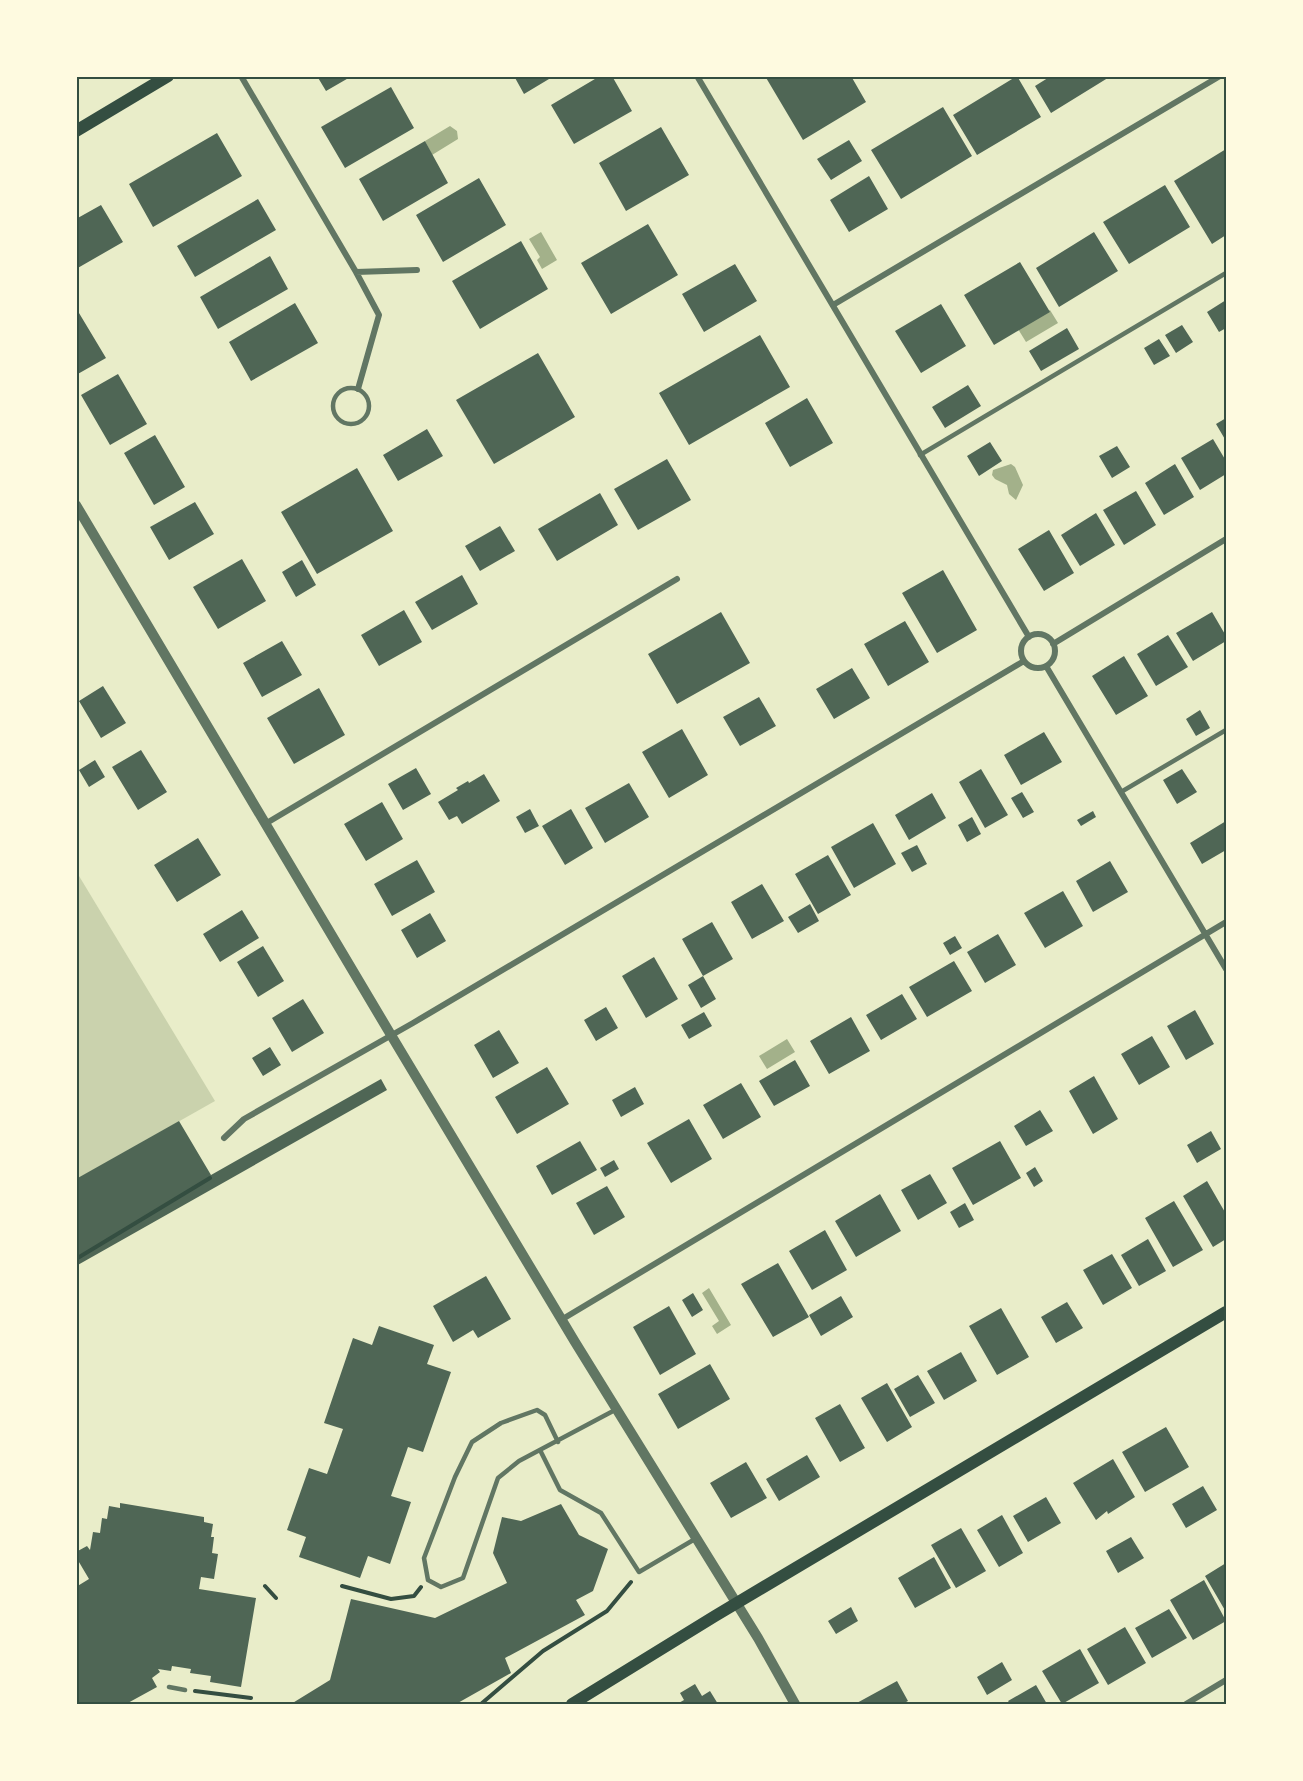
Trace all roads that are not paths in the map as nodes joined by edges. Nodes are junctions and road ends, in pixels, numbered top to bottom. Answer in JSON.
{"nodes":[{"id":1,"x":168,"y":76,"type":"edge"},
{"id":2,"x":241,"y":76,"type":"edge"},
{"id":3,"x":697,"y":76,"type":"edge"},
{"id":4,"x":1220,"y":76,"type":"edge"},
{"id":5,"x":76,"y":131,"type":"edge"},
{"id":6,"x":417,"y":270,"type":"dead end"},
{"id":7,"x":356,"y":272,"type":"junction"},
{"id":8,"x":1227,"y":273,"type":"edge"},
{"id":9,"x":833,"y":305,"type":"junction"},
{"id":10,"x":358,"y":390,"type":"junction"},
{"id":11,"x":920,"y":455,"type":"junction"},
{"id":12,"x":76,"y":505,"type":"edge"},
{"id":13,"x":1227,"y":539,"type":"edge"},
{"id":14,"x":677,"y":579,"type":"dead end"},
{"id":15,"x":1029,"y":638,"type":"junction"},
{"id":16,"x":1053,"y":644,"type":"junction"},
{"id":17,"x":1024,"y":661,"type":"junction"},
{"id":18,"x":1046,"y":666,"type":"junction"},
{"id":19,"x":1227,"y":730,"type":"edge"},
{"id":20,"x":1121,"y":792,"type":"junction"},
{"id":21,"x":265,"y":825,"type":"junction"},
{"id":22,"x":1227,"y":922,"type":"edge"},
{"id":23,"x":1207,"y":935,"type":"junction"},
{"id":24,"x":1227,"y":969,"type":"edge"},
{"id":25,"x":391,"y":1035,"type":"junction"},
{"id":26,"x":224,"y":1138,"type":"dead end"},
{"id":27,"x":1227,"y":1312,"type":"edge"},
{"id":28,"x":561,"y":1320,"type":"junction"},
{"id":29,"x":618,"y":1409,"type":"junction"},
{"id":30,"x":558,"y":1442,"type":"junction"},
{"id":31,"x":540,"y":1450,"type":"junction"},
{"id":32,"x":697,"y":1537,"type":"junction"},
{"id":33,"x":737,"y":1603,"type":"junction"},
{"id":34,"x":1227,"y":1680,"type":"edge"},
{"id":35,"x":169,"y":1687,"type":"dead end"},
{"id":36,"x":185,"y":1690,"type":"road end"},
{"id":37,"x":572,"y":1704,"type":"edge"},
{"id":38,"x":795,"y":1704,"type":"edge"},
{"id":39,"x":1186,"y":1704,"type":"edge"}],
"edges":[{"from":1,"to":5,"type":"main road"},
{"from":2,"to":7,"type":"street"},
{"from":3,"to":9,"type":"street"},
{"from":4,"to":9,"type":"street"},
{"from":6,"to":7,"type":"street"},
{"from":7,"to":10,"type":"street"},
{"from":8,"to":11,"type":"lane"},
{"from":9,"to":11,"type":"street"},
{"from":10,"to":10,"type":"lane"},
{"from":11,"to":15,"type":"street"},
{"from":12,"to":21,"type":"street"},
{"from":13,"to":16,"type":"street"},
{"from":14,"to":21,"type":"street"},
{"from":15,"to":16,"type":"street"},
{"from":15,"to":17,"type":"street"},
{"from":16,"to":18,"type":"street"},
{"from":17,"to":18,"type":"street"},
{"from":17,"to":25,"type":"street"},
{"from":18,"to":20,"type":"street"},
{"from":19,"to":20,"type":"lane"},
{"from":20,"to":23,"type":"street"},
{"from":21,"to":25,"type":"street"},
{"from":22,"to":23,"type":"street"},
{"from":23,"to":24,"type":"street"},
{"from":23,"to":28,"type":"street"},
{"from":25,"to":26,"type":"street"},
{"from":25,"to":28,"type":"street"},
{"from":27,"to":33,"type":"main road"},
{"from":28,"to":29,"type":"street"},
{"from":29,"to":30,"type":"lane"},
{"from":29,"to":32,"type":"street"},
{"from":30,"to":31,"type":"lane"},
{"from":30,"to":31,"type":"lane"},
{"from":31,"to":32,"type":"lane"},
{"from":32,"to":33,"type":"street"},
{"from":33,"to":37,"type":"main road"},
{"from":33,"to":38,"type":"street"},
{"from":34,"to":39,"type":"street"},
{"from":35,"to":36,"type":"lane"}]}
